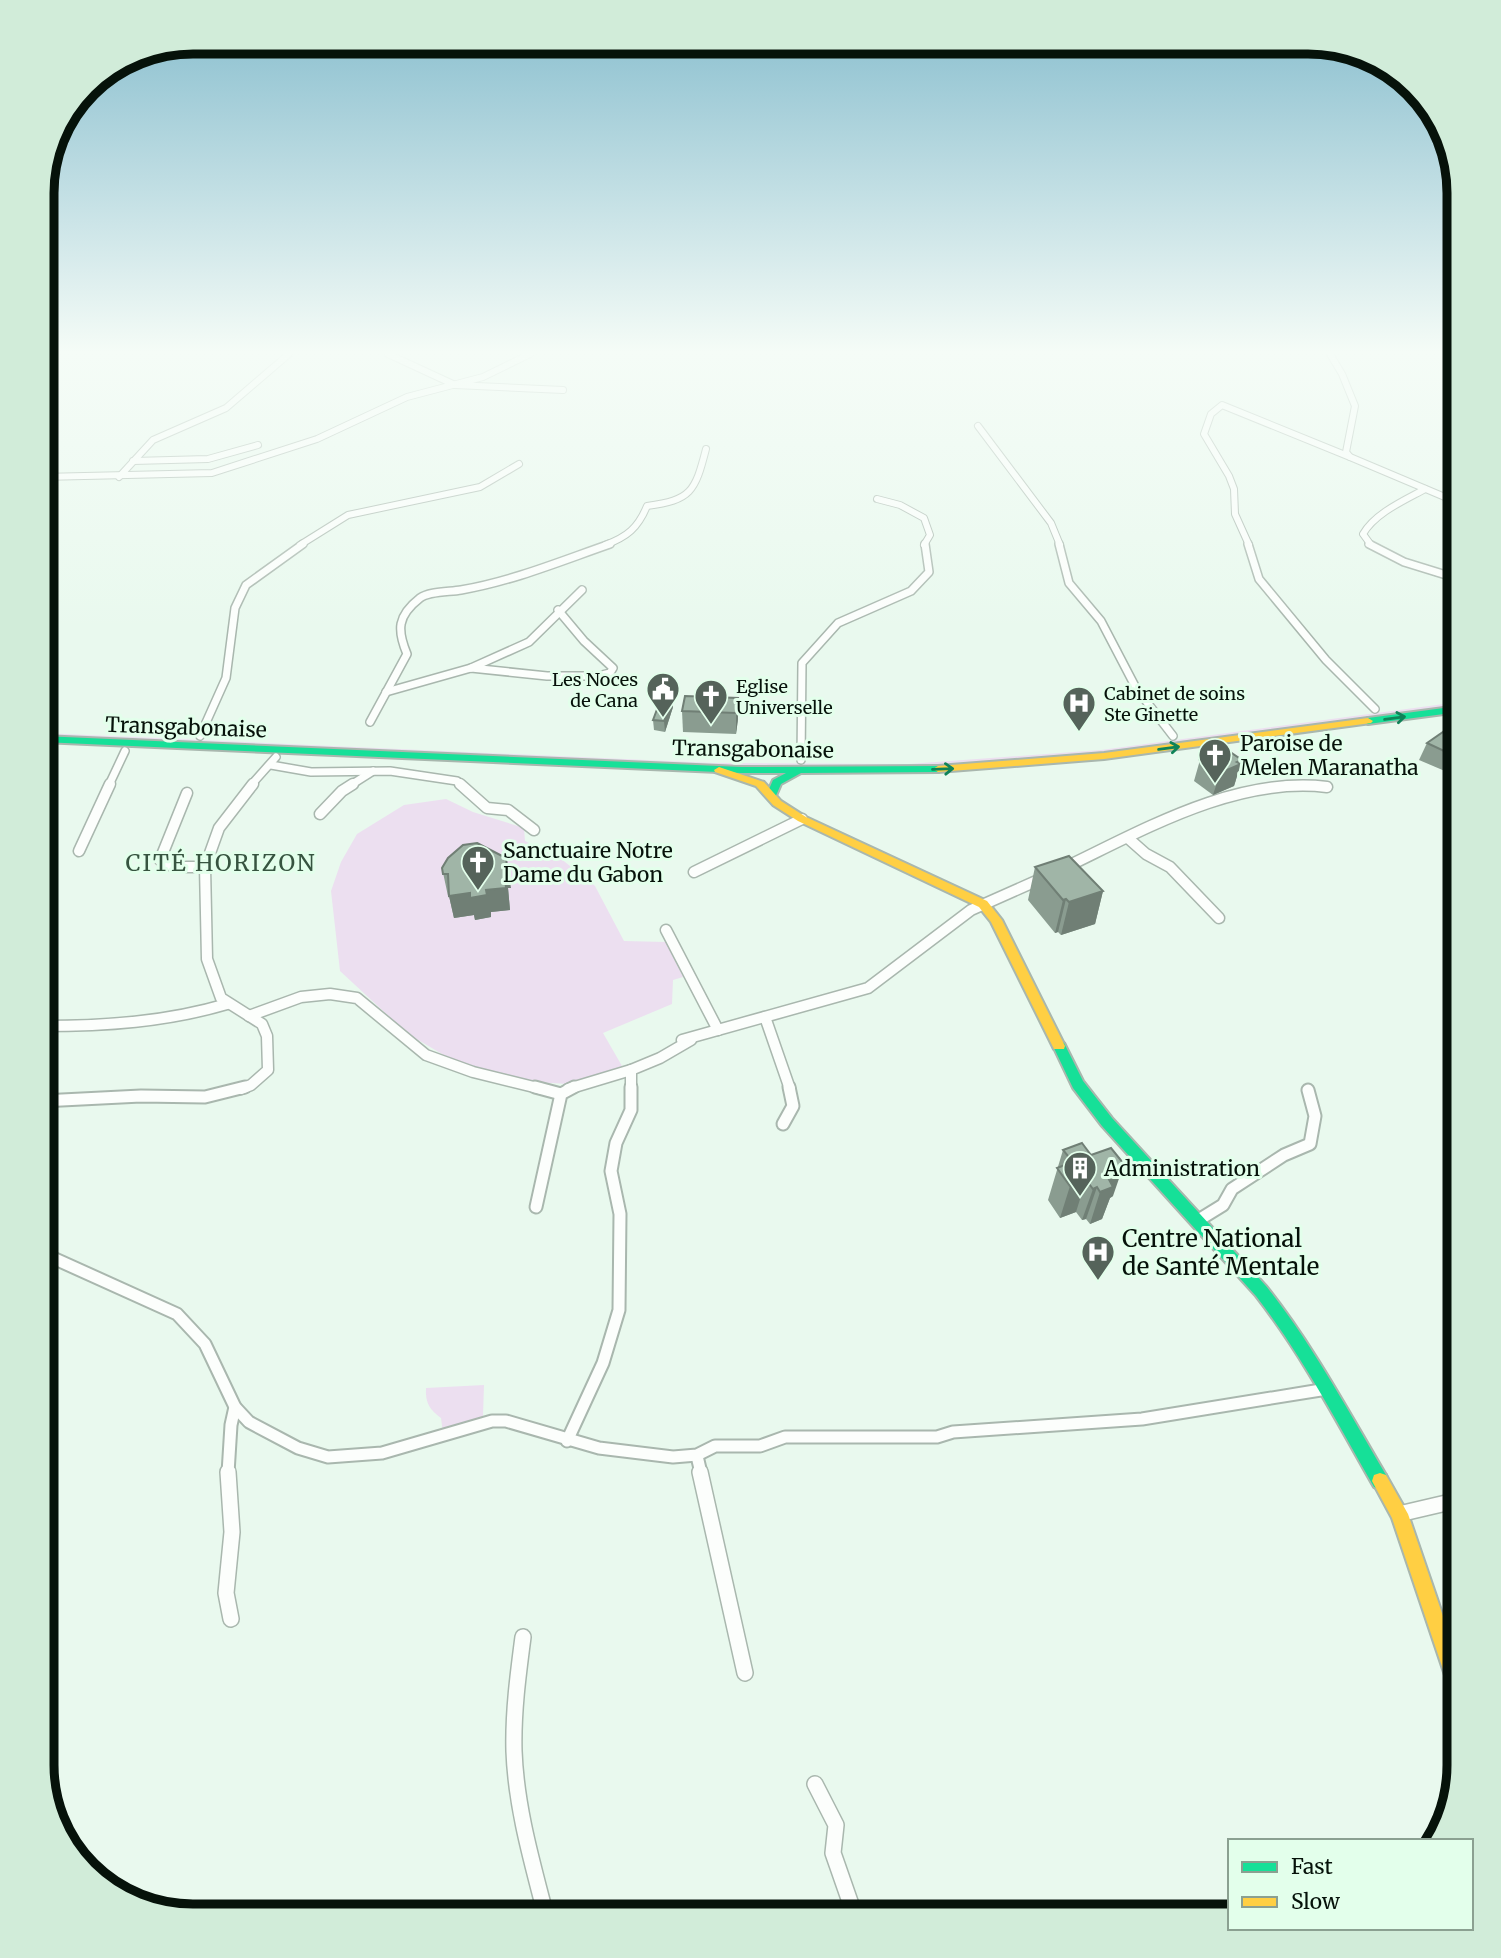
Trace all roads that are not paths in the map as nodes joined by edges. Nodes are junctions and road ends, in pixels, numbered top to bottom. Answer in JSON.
{"nodes":[{"id":1,"x":148,"y":445,"type":"edge"},
{"id":2,"x":257,"y":445,"type":"edge"},
{"id":3,"x":297,"y":445,"type":"edge"},
{"id":4,"x":993,"y":445,"type":"edge"},
{"id":5,"x":1210,"y":445,"type":"edge"},
{"id":6,"x":1321,"y":445,"type":"edge"},
{"id":7,"x":1345,"y":445,"type":"edge"},
{"id":8,"x":706,"y":449,"type":"dead end"},
{"id":9,"x":1350,"y":457,"type":"junction"},
{"id":10,"x":133,"y":461,"type":"junction"},
{"id":11,"x":519,"y":464,"type":"dead end"},
{"id":12,"x":55,"y":477,"type":"edge"},
{"id":13,"x":119,"y":477,"type":"junction"},
{"id":14,"x":1425,"y":489,"type":"junction"},
{"id":15,"x":1447,"y":498,"type":"edge"},
{"id":16,"x":877,"y":499,"type":"dead end"},
{"id":17,"x":1447,"y":575,"type":"edge"},
{"id":18,"x":582,"y":590,"type":"dead end"},
{"id":19,"x":558,"y":610,"type":"junction"},
{"id":20,"x":471,"y":668,"type":"junction"},
{"id":21,"x":386,"y":692,"type":"junction"},
{"id":22,"x":1447,"y":700,"type":"edge"},
{"id":23,"x":1375,"y":709,"type":"junction"},
{"id":24,"x":1447,"y":711,"type":"edge"},
{"id":25,"x":370,"y":722,"type":"dead end"},
{"id":26,"x":55,"y":730,"type":"edge"},
{"id":27,"x":200,"y":736,"type":"junction"},
{"id":28,"x":1172,"y":736,"type":"junction"},
{"id":29,"x":55,"y":740,"type":"edge"},
{"id":30,"x":125,"y":751,"type":"dead end"},
{"id":31,"x":799,"y":765,"type":"junction"},
{"id":32,"x":714,"y":769,"type":"junction"},
{"id":33,"x":373,"y":771,"type":"junction"},
{"id":34,"x":1327,"y":787,"type":"dead end"},
{"id":35,"x":187,"y":793,"type":"dead end"},
{"id":36,"x":771,"y":796,"type":"junction"},
{"id":37,"x":320,"y":814,"type":"dead end"},
{"id":38,"x":802,"y":819,"type":"junction"},
{"id":39,"x":534,"y":830,"type":"dead end"},
{"id":40,"x":1129,"y":839,"type":"junction"},
{"id":41,"x":79,"y":851,"type":"dead end"},
{"id":42,"x":205,"y":867,"type":"junction"},
{"id":43,"x":694,"y":872,"type":"dead end"},
{"id":44,"x":983,"y":904,"type":"junction"},
{"id":45,"x":1219,"y":918,"type":"dead end"},
{"id":46,"x":666,"y":929,"type":"dead end"},
{"id":47,"x":226,"y":1004,"type":"junction"},
{"id":48,"x":249,"y":1016,"type":"junction"},
{"id":49,"x":765,"y":1017,"type":"junction"},
{"id":50,"x":54,"y":1026,"type":"edge"},
{"id":51,"x":718,"y":1030,"type":"junction"},
{"id":52,"x":631,"y":1070,"type":"junction"},
{"id":53,"x":1308,"y":1090,"type":"dead end"},
{"id":54,"x":561,"y":1094,"type":"junction"},
{"id":55,"x":54,"y":1100,"type":"edge"},
{"id":56,"x":783,"y":1124,"type":"dead end"},
{"id":57,"x":536,"y":1207,"type":"dead end"},
{"id":58,"x":1197,"y":1220,"type":"junction"},
{"id":59,"x":54,"y":1259,"type":"edge"},
{"id":60,"x":1327,"y":1389,"type":"junction"},
{"id":61,"x":235,"y":1407,"type":"junction"},
{"id":62,"x":567,"y":1441,"type":"junction"},
{"id":63,"x":697,"y":1456,"type":"junction"},
{"id":64,"x":1447,"y":1503,"type":"edge"},
{"id":65,"x":1399,"y":1514,"type":"junction"},
{"id":66,"x":231,"y":1619,"type":"dead end"},
{"id":67,"x":523,"y":1637,"type":"dead end"},
{"id":68,"x":1447,"y":1655,"type":"edge"},
{"id":69,"x":745,"y":1673,"type":"dead end"},
{"id":70,"x":815,"y":1784,"type":"dead end"},
{"id":71,"x":543,"y":1904,"type":"edge"},
{"id":72,"x":851,"y":1904,"type":"edge"}],
"edges":[{"from":1,"to":10,"type":"street"},
{"from":2,"to":10,"type":"street"},
{"from":3,"to":13,"type":"street"},
{"from":4,"to":28,"type":"street"},
{"from":5,"to":23,"type":"street"},
{"from":6,"to":9,"type":"street"},
{"from":7,"to":9,"type":"street"},
{"from":8,"to":21,"type":"street"},
{"from":9,"to":14,"type":"street"},
{"from":10,"to":13,"type":"street"},
{"from":11,"to":27,"type":"street"},
{"from":12,"to":13,"type":"street"},
{"from":14,"to":15,"type":"street"},
{"from":14,"to":17,"type":"street"},
{"from":16,"to":31,"type":"street"},
{"from":18,"to":19,"type":"street"},
{"from":19,"to":20,"type":"street"},
{"from":19,"to":20,"type":"street"},
{"from":20,"to":21,"type":"street"},
{"from":21,"to":25,"type":"street"},
{"from":22,"to":23,"type":"main road","name":"Transgabonaise"},
{"from":23,"to":28,"type":"main road","name":"Transgabonaise"},
{"from":31,"to":24,"type":"main road","name":"Transgabonaise","one_way":true},
{"from":26,"to":27,"type":"main road","name":"Transgabonaise"},
{"from":27,"to":31,"type":"main road","name":"Transgabonaise"},
{"from":28,"to":31,"type":"main road","name":"Transgabonaise"},
{"from":29,"to":32,"type":"main road","name":"Transgabonaise"},
{"from":30,"to":41,"type":"street"},
{"from":31,"to":32,"type":"main road","name":"Transgabonaise"},
{"from":31,"to":36,"type":"main road"},
{"from":32,"to":36,"type":"main road"},
{"from":33,"to":37,"type":"street"},
{"from":33,"to":39,"type":"street"},
{"from":33,"to":42,"type":"street"},
{"from":34,"to":40,"type":"street"},
{"from":35,"to":42,"type":"street"},
{"from":36,"to":38,"type":"main road"},
{"from":38,"to":43,"type":"street"},
{"from":38,"to":44,"type":"main road"},
{"from":40,"to":44,"type":"street"},
{"from":40,"to":45,"type":"street"},
{"from":42,"to":47,"type":"street"},
{"from":44,"to":49,"type":"street"},
{"from":44,"to":58,"type":"main road"},
{"from":46,"to":51,"type":"street"},
{"from":47,"to":48,"type":"street"},
{"from":47,"to":50,"type":"street"},
{"from":48,"to":54,"type":"street"},
{"from":48,"to":55,"type":"street"},
{"from":49,"to":51,"type":"street"},
{"from":49,"to":56,"type":"street"},
{"from":51,"to":52,"type":"street"},
{"from":52,"to":54,"type":"street"},
{"from":52,"to":62,"type":"street"},
{"from":53,"to":58,"type":"street"},
{"from":54,"to":57,"type":"street"},
{"from":58,"to":60,"type":"main road"},
{"from":59,"to":61,"type":"street"},
{"from":60,"to":63,"type":"street"},
{"from":60,"to":65,"type":"main road"},
{"from":61,"to":62,"type":"street"},
{"from":61,"to":66,"type":"street"},
{"from":62,"to":63,"type":"street"},
{"from":63,"to":69,"type":"street"},
{"from":64,"to":65,"type":"street"},
{"from":65,"to":68,"type":"main road"},
{"from":67,"to":71,"type":"street"},
{"from":70,"to":72,"type":"street"}]}
